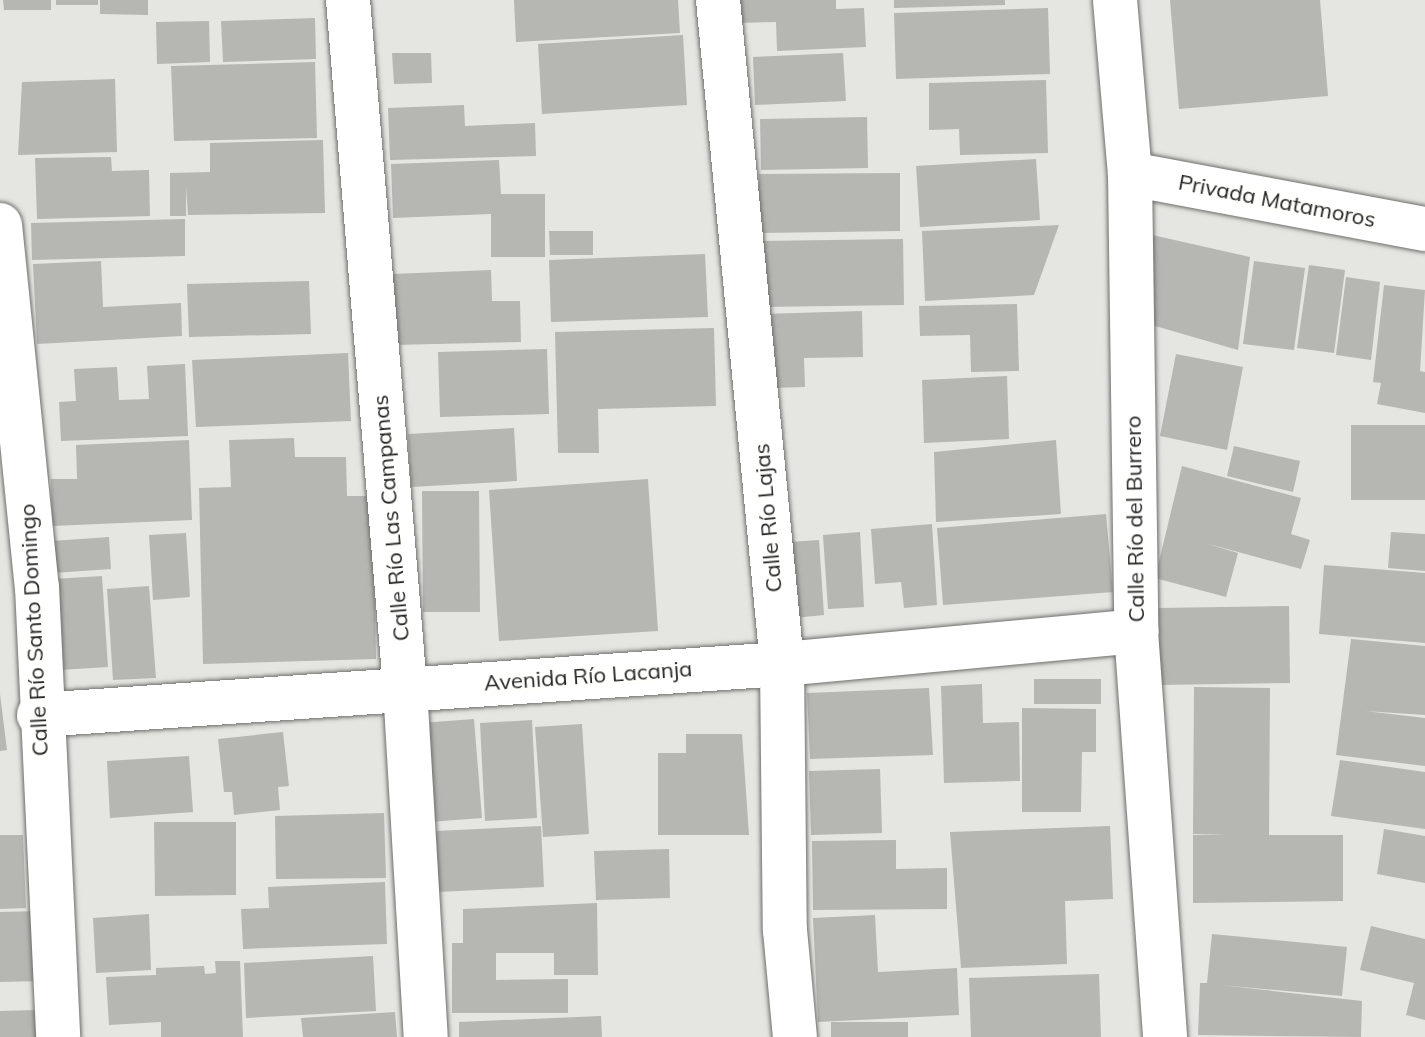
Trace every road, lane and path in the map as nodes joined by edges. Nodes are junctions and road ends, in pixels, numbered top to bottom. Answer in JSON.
{"nodes":[{"id":1,"x":348,"y":0,"type":"edge"},
{"id":2,"x":718,"y":0,"type":"edge"},
{"id":3,"x":1115,"y":0,"type":"edge"},
{"id":4,"x":1130,"y":174,"type":"junction"},
{"id":5,"x":0,"y":225,"type":"edge"},
{"id":6,"x":1425,"y":229,"type":"edge"},
{"id":7,"x":1136,"y":631,"type":"junction"},
{"id":8,"x":782,"y":664,"type":"junction"},
{"id":9,"x":405,"y":688,"type":"junction"},
{"id":10,"x":39,"y":715,"type":"junction"},
{"id":11,"x":58,"y":1037,"type":"edge"},
{"id":12,"x":426,"y":1037,"type":"edge"},
{"id":13,"x":795,"y":1037,"type":"edge"},
{"id":14,"x":1165,"y":1037,"type":"edge"}],
"edges":[{"from":1,"to":9,"type":"street","name":"Calle Río Las Campanas"},
{"from":2,"to":8,"type":"street","name":"Calle Río Lajas"},
{"from":3,"to":4,"type":"street","name":"Calle Río del Burrero"},
{"from":4,"to":6,"type":"street","name":"Privada Matamoros"},
{"from":4,"to":7,"type":"street","name":"Calle Río del Burrero"},
{"from":5,"to":10,"type":"street","name":"Calle Río Santo Domingo"},
{"from":7,"to":8,"type":"street","name":"Avenida Río Lacanja"},
{"from":7,"to":14,"type":"street","name":"Calle Río del Burrero"},
{"from":8,"to":9,"type":"street","name":"Avenida Río Lacanja"},
{"from":8,"to":13,"type":"street","name":"Calle Río Lajas"},
{"from":9,"to":10,"type":"street","name":"Avenida Río Lacanja"},
{"from":9,"to":12,"type":"street","name":"Calle Río Las Campanas"},
{"from":10,"to":11,"type":"street","name":"Calle Río Santo Domingo"}]}
